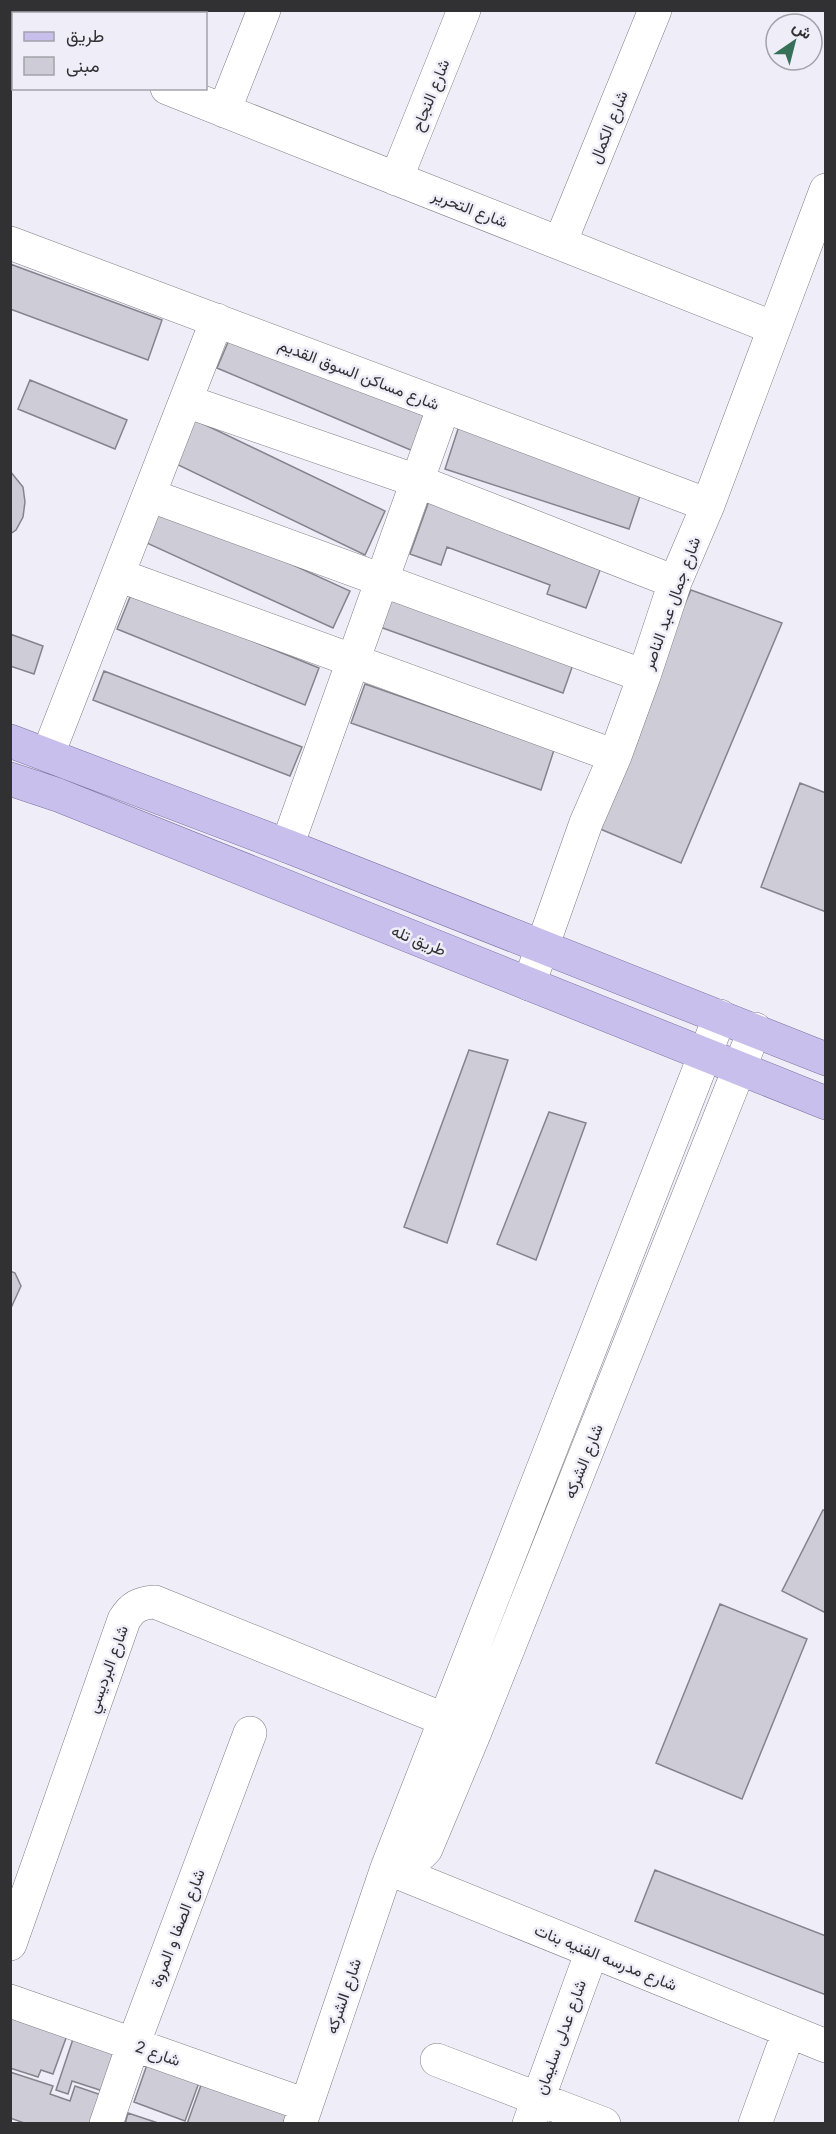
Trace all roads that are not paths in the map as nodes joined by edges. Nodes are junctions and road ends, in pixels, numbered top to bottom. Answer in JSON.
{"nodes":[{"id":1,"x":264,"y":10,"type":"edge"},
{"id":2,"x":464,"y":10,"type":"edge"},
{"id":3,"x":655,"y":10,"type":"edge"},
{"id":4,"x":172,"y":90,"type":"edge"},
{"id":5,"x":224,"y":111,"type":"junction"},
{"id":6,"x":396,"y":179,"type":"junction"},
{"id":7,"x":825,"y":189,"type":"edge"},
{"id":8,"x":10,"y":243,"type":"edge"},
{"id":9,"x":561,"y":243,"type":"junction"},
{"id":10,"x":217,"y":320,"type":"junction"},
{"id":11,"x":774,"y":328,"type":"junction"},
{"id":12,"x":186,"y":401,"type":"junction"},
{"id":13,"x":444,"y":406,"type":"junction"},
{"id":14,"x":417,"y":481,"type":"junction"},
{"id":15,"x":149,"y":495,"type":"junction"},
{"id":16,"x":708,"y":505,"type":"junction"},
{"id":17,"x":118,"y":575,"type":"junction"},
{"id":18,"x":382,"y":580,"type":"junction"},
{"id":19,"x":675,"y":582,"type":"junction"},
{"id":20,"x":353,"y":660,"type":"junction"},
{"id":21,"x":644,"y":676,"type":"junction"},
{"id":22,"x":10,"y":741,"type":"edge"},
{"id":23,"x":48,"y":754,"type":"junction"},
{"id":24,"x":615,"y":756,"type":"junction"},
{"id":25,"x":10,"y":779,"type":"edge"},
{"id":26,"x":287,"y":846,"type":"junction"},
{"id":27,"x":543,"y":948,"type":"junction"},
{"id":28,"x":529,"y":984,"type":"junction"},
{"id":29,"x":720,"y":1016,"type":"junction"},
{"id":30,"x":755,"y":1029,"type":"junction"},
{"id":31,"x":706,"y":1055,"type":"junction"},
{"id":32,"x":825,"y":1059,"type":"edge"},
{"id":33,"x":739,"y":1068,"type":"junction"},
{"id":34,"x":825,"y":1103,"type":"edge"},
{"id":35,"x":444,"y":1719,"type":"junction"},
{"id":36,"x":475,"y":1732,"type":"junction"},
{"id":37,"x":250,"y":1733,"type":"dead end"},
{"id":38,"x":387,"y":1868,"type":"junction"},
{"id":39,"x":10,"y":1944,"type":"edge"},
{"id":40,"x":592,"y":1951,"type":"junction"},
{"id":41,"x":10,"y":2001,"type":"edge"},
{"id":42,"x":789,"y":2031,"type":"junction"},
{"id":43,"x":133,"y":2045,"type":"junction"},
{"id":44,"x":825,"y":2046,"type":"edge"},
{"id":45,"x":437,"y":2060,"type":"dead end"},
{"id":46,"x":534,"y":2110,"type":"edge"},
{"id":47,"x":303,"y":2114,"type":"edge"},
{"id":48,"x":106,"y":2124,"type":"edge"},
{"id":49,"x":604,"y":2124,"type":"edge"},
{"id":50,"x":755,"y":2124,"type":"edge"}],
"edges":[{"from":1,"to":5,"type":"street"},
{"from":2,"to":6,"type":"street","name":"شارع النجاح"},
{"from":3,"to":9,"type":"street","name":"شارع الكمال"},
{"from":4,"to":5,"type":"street","name":"شارع التحرير"},
{"from":5,"to":6,"type":"street","name":"شارع التحرير"},
{"from":6,"to":9,"type":"street","name":"شارع التحرير"},
{"from":7,"to":11,"type":"street","name":"شارع جمال عبد الناصر"},
{"from":8,"to":10,"type":"street","name":"شارع مساكن السوق القديم"},
{"from":9,"to":11,"type":"street","name":"شارع التحرير"},
{"from":10,"to":12,"type":"street"},
{"from":10,"to":13,"type":"street","name":"شارع مساكن السوق القديم"},
{"from":11,"to":16,"type":"street","name":"شارع جمال عبد الناصر"},
{"from":12,"to":14,"type":"street"},
{"from":12,"to":15,"type":"street"},
{"from":13,"to":14,"type":"street"},
{"from":13,"to":16,"type":"street","name":"شارع مساكن السوق القديم"},
{"from":14,"to":18,"type":"street"},
{"from":14,"to":19,"type":"street"},
{"from":15,"to":17,"type":"street"},
{"from":15,"to":18,"type":"street"},
{"from":16,"to":19,"type":"street","name":"شارع جمال عبد الناصر"},
{"from":17,"to":20,"type":"street"},
{"from":17,"to":23,"type":"street"},
{"from":18,"to":20,"type":"street"},
{"from":18,"to":21,"type":"street"},
{"from":19,"to":21,"type":"street","name":"شارع جمال عبد الناصر"},
{"from":20,"to":24,"type":"street"},
{"from":20,"to":26,"type":"street"},
{"from":21,"to":24,"type":"street","name":"شارع جمال عبد الناصر"},
{"from":22,"to":23,"type":"main road"},
{"from":23,"to":26,"type":"main road"},
{"from":24,"to":27,"type":"street","name":"شارع جمال عبد الناصر"},
{"from":25,"to":28,"type":"main road","name":"طريق تله"},
{"from":26,"to":27,"type":"main road"},
{"from":27,"to":28,"type":"street","name":"شارع جمال عبد الناصر"},
{"from":27,"to":29,"type":"main road"},
{"from":28,"to":31,"type":"main road","name":"طريق تله"},
{"from":29,"to":30,"type":"main road"},
{"from":29,"to":31,"type":"street","name":"شارع الشركه"},
{"from":30,"to":32,"type":"main road"},
{"from":30,"to":33,"type":"street","name":"شارع الشركه"},
{"from":31,"to":33,"type":"main road","name":"طريق تله"},
{"from":31,"to":35,"type":"street","name":"شارع الشركه"},
{"from":33,"to":34,"type":"main road","name":"طريق تله"},
{"from":33,"to":36,"type":"street","name":"شارع الشركه"},
{"from":35,"to":36,"type":"street","name":"شارع البرديسي"},
{"from":35,"to":38,"type":"street","name":"شارع الشركه"},
{"from":35,"to":39,"type":"street","name":"شارع البرديسي"},
{"from":36,"to":38,"type":"street","name":"شارع الشركه"},
{"from":37,"to":43,"type":"street","name":"شارع الصفا و المروة"},
{"from":38,"to":40,"type":"street","name":"شارع مدرسه الفنيه بنات"},
{"from":38,"to":47,"type":"street","name":"شارع الشركه"},
{"from":40,"to":42,"type":"street","name":"شارع مدرسه الفنيه بنات"},
{"from":40,"to":46,"type":"street","name":"شارع عدلى سليمان"},
{"from":41,"to":43,"type":"street","name":"شارع 2"},
{"from":42,"to":44,"type":"street","name":"شارع مدرسه الفنيه بنات"},
{"from":42,"to":50,"type":"street"},
{"from":43,"to":47,"type":"street","name":"شارع 2"},
{"from":43,"to":48,"type":"street","name":"شارع الصفا و المروة"},
{"from":45,"to":46,"type":"street"},
{"from":46,"to":49,"type":"street"}]}
